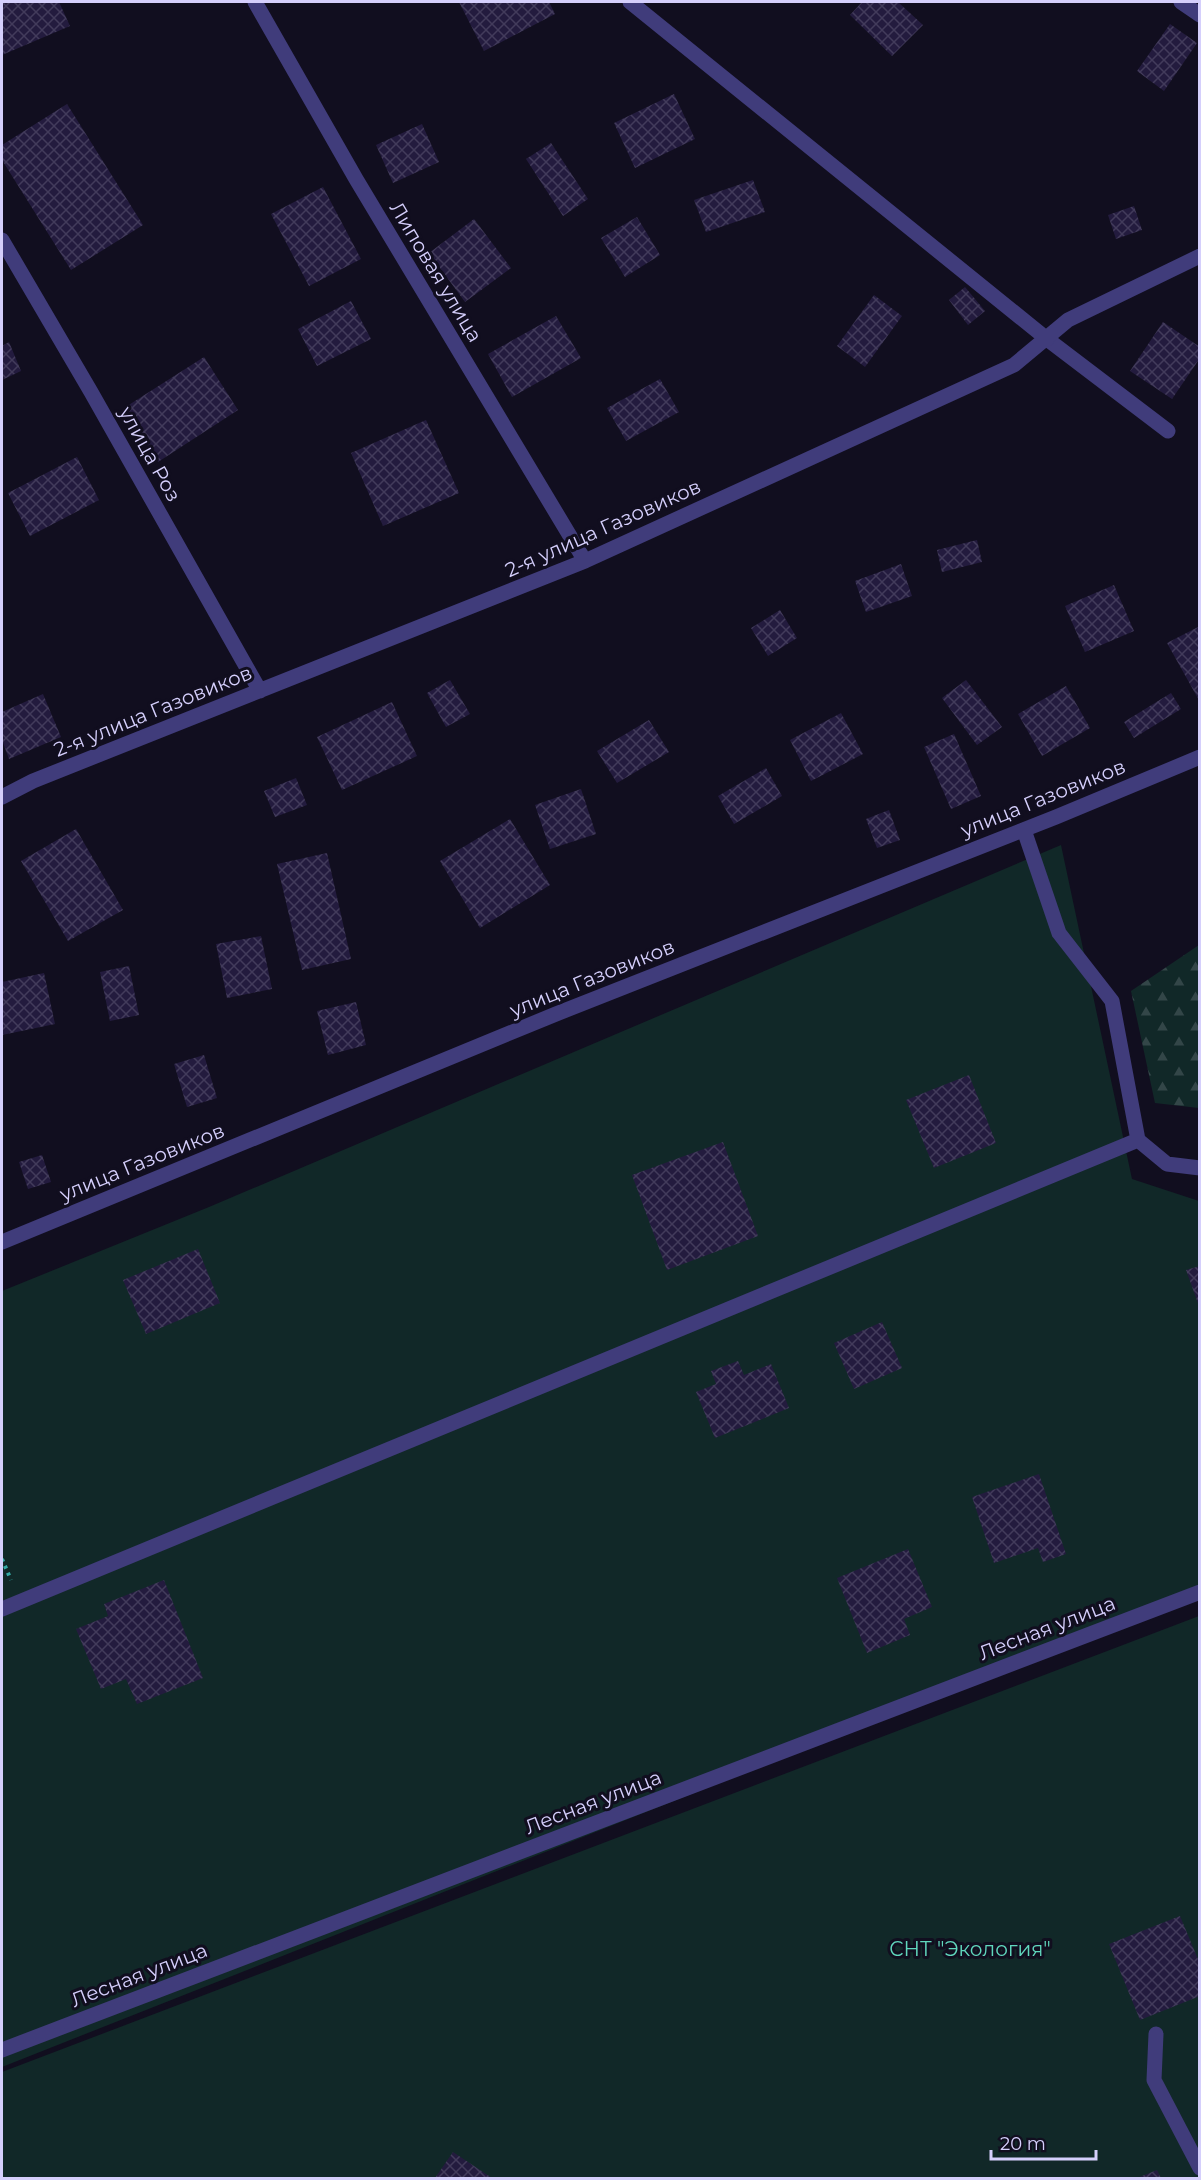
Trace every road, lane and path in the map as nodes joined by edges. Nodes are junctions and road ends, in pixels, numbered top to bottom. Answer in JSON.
{"nodes":[{"id":1,"x":255,"y":2,"type":"edge"},
{"id":2,"x":630,"y":2,"type":"edge"},
{"id":3,"x":1181,"y":2,"type":"edge"},
{"id":4,"x":1200,"y":15,"type":"edge"},
{"id":5,"x":2,"y":240,"type":"edge"},
{"id":6,"x":1200,"y":256,"type":"edge"},
{"id":7,"x":1047,"y":339,"type":"junction"},
{"id":8,"x":1168,"y":431,"type":"dead end"},
{"id":9,"x":585,"y":561,"type":"junction"},
{"id":10,"x":260,"y":691,"type":"junction"},
{"id":11,"x":1200,"y":757,"type":"edge"},
{"id":12,"x":2,"y":797,"type":"edge"},
{"id":13,"x":1024,"y":830,"type":"junction"},
{"id":14,"x":1138,"y":1140,"type":"junction"},
{"id":15,"x":1200,"y":1168,"type":"edge"},
{"id":16,"x":2,"y":1242,"type":"edge"},
{"id":17,"x":1200,"y":1592,"type":"edge"},
{"id":18,"x":2,"y":1609,"type":"edge"},
{"id":19,"x":1156,"y":2034,"type":"dead end"},
{"id":20,"x":2,"y":2050,"type":"edge"},
{"id":21,"x":1200,"y":2168,"type":"edge"}],
"edges":[{"from":1,"to":9,"type":"street","name":"Липовая улица"},
{"from":2,"to":7,"type":"street"},
{"from":3,"to":4,"type":"street"},
{"from":5,"to":10,"type":"street","name":"улица Роз"},
{"from":6,"to":7,"type":"street","name":"2-я улица Газовиков"},
{"from":7,"to":8,"type":"street"},
{"from":7,"to":9,"type":"street","name":"2-я улица Газовиков"},
{"from":9,"to":10,"type":"street","name":"2-я улица Газовиков"},
{"from":10,"to":12,"type":"street","name":"2-я улица Газовиков"},
{"from":11,"to":13,"type":"street","name":"улица Газовиков"},
{"from":13,"to":14,"type":"street"},
{"from":13,"to":16,"type":"street","name":"улица Газовиков"},
{"from":14,"to":15,"type":"street"},
{"from":14,"to":18,"type":"street"},
{"from":17,"to":20,"type":"street","name":"Лесная улица"},
{"from":19,"to":21,"type":"street"}]}
